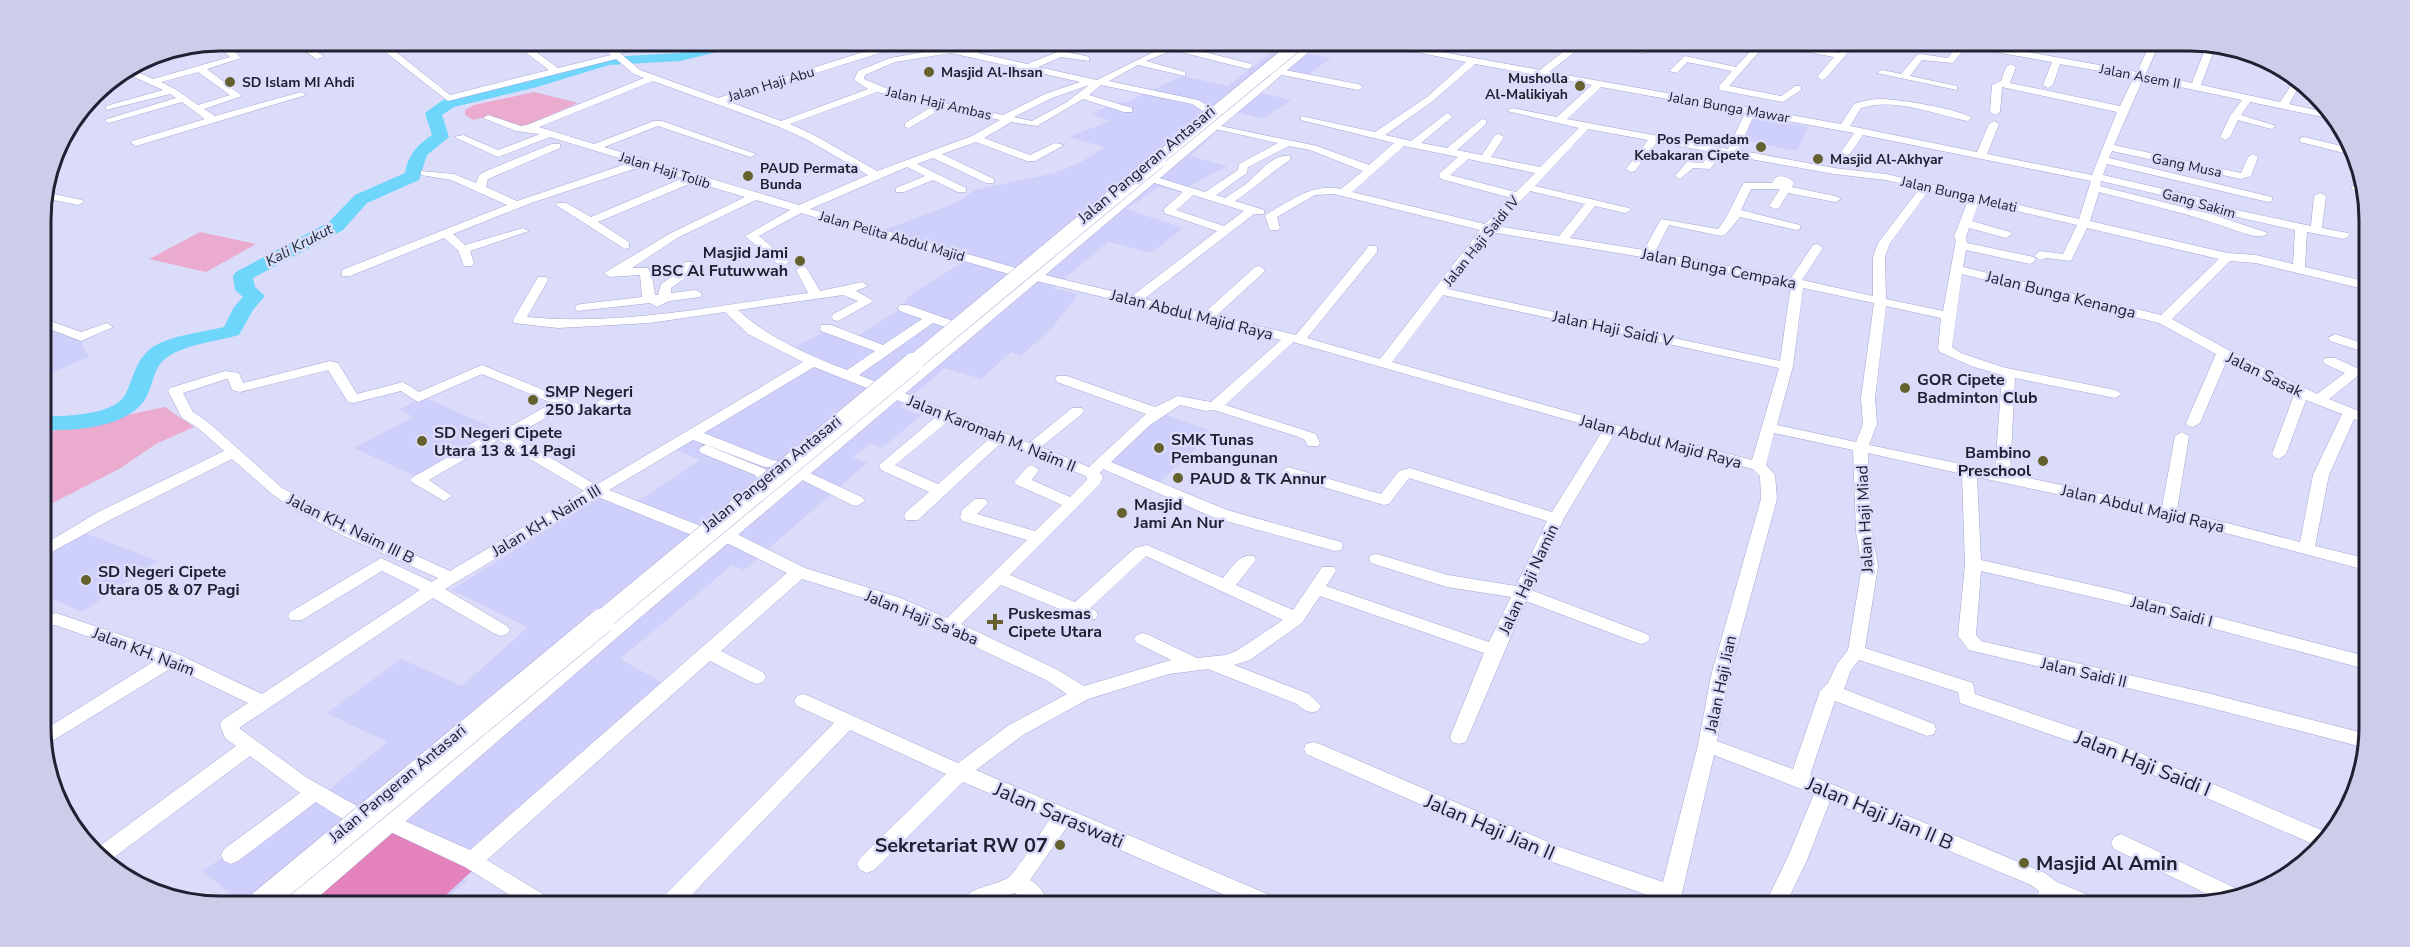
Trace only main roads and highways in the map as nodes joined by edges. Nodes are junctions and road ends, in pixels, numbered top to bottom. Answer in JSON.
{"nodes":[{"id":1,"x":1282,"y":51,"type":"edge"},
{"id":2,"x":1290,"y":51,"type":"edge"},
{"id":3,"x":1297,"y":51,"type":"edge"},
{"id":4,"x":1305,"y":51,"type":"edge"},
{"id":5,"x":1026,"y":274,"type":"junction"},
{"id":6,"x":885,"y":390,"type":"junction"},
{"id":7,"x":782,"y":472,"type":"junction"},
{"id":8,"x":260,"y":896,"type":"edge"},
{"id":9,"x":269,"y":896,"type":"edge"},
{"id":10,"x":287,"y":896,"type":"edge"},
{"id":11,"x":301,"y":896,"type":"edge"}],
"edges":[{"from":1,"to":5,"type":"main road","name":"Jalan Pangeran Antasari"},
{"from":2,"to":9,"type":"main road","bridge":true},
{"from":3,"to":10,"type":"main road"},
{"from":4,"to":5,"type":"main road","name":"Jalan Pangeran Antasari"},
{"from":5,"to":6,"type":"main road","name":"Jalan Pangeran Antasari"},
{"from":5,"to":6,"type":"main road","name":"Jalan Pangeran Antasari"},
{"from":6,"to":7,"type":"main road","name":"Jalan Pangeran Antasari"},
{"from":7,"to":8,"type":"main road","name":"Jalan Pangeran Antasari"},
{"from":7,"to":11,"type":"main road","name":"Jalan Pangeran Antasari"}]}
